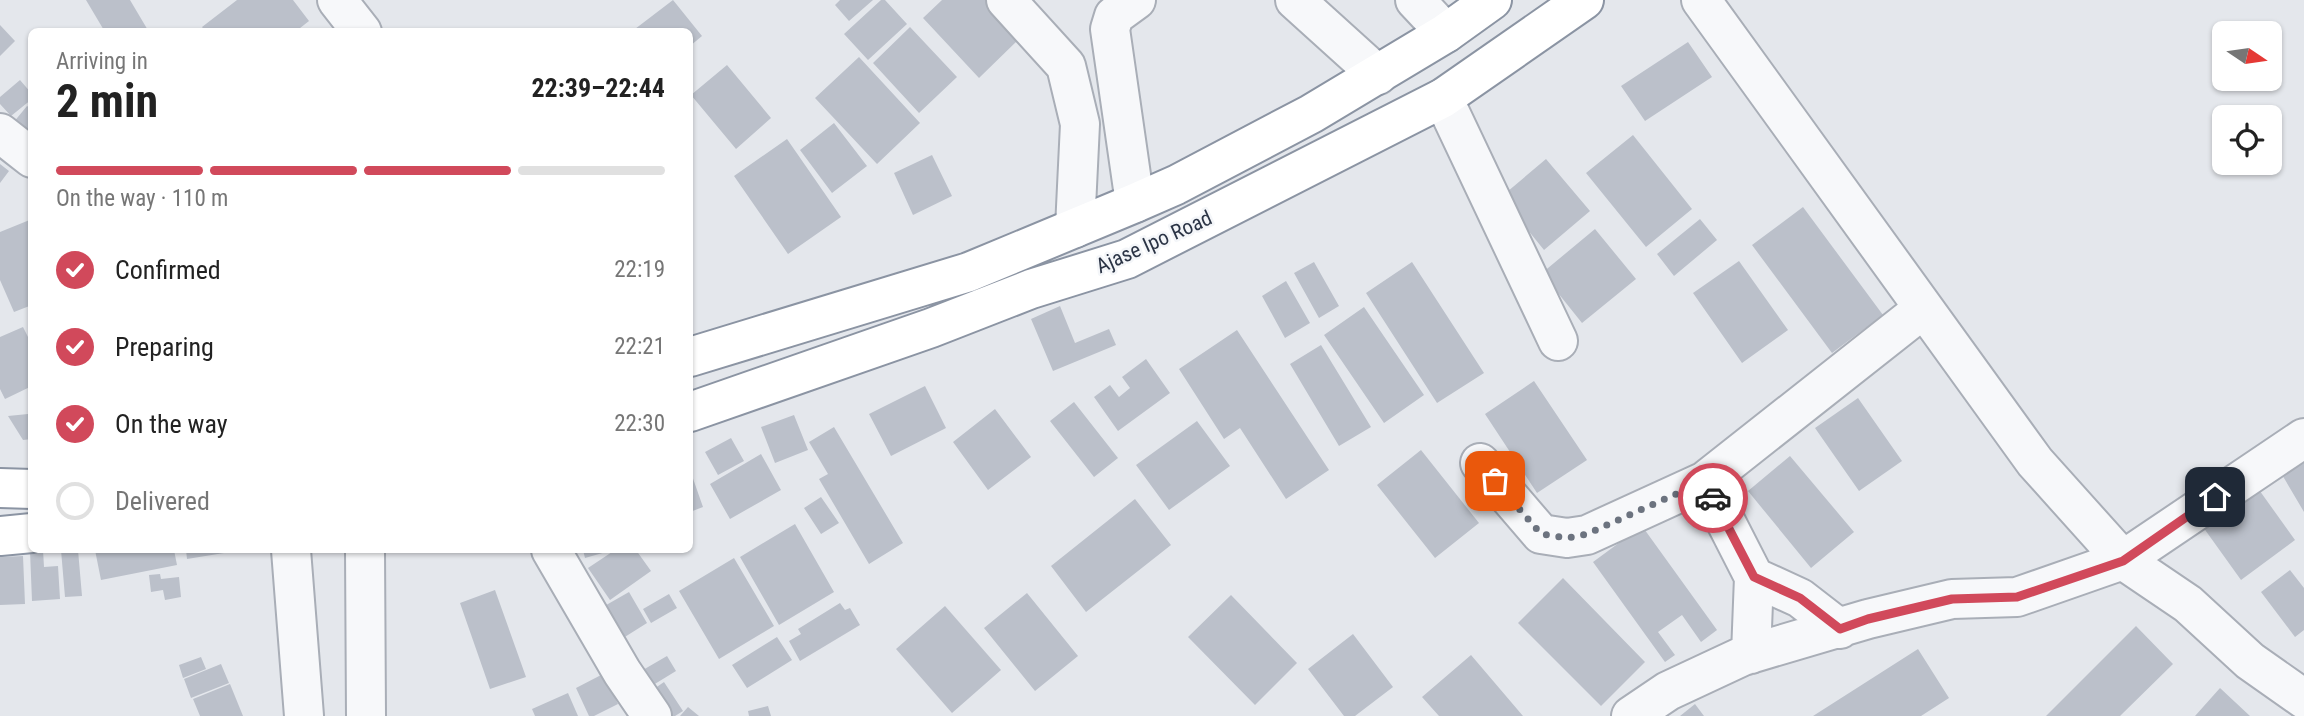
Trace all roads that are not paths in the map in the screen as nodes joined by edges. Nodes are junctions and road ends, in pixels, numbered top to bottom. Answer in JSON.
{"nodes":[{"id":1,"x":337,"y":0,"type":"edge"},
{"id":2,"x":1006,"y":0,"type":"edge"},
{"id":3,"x":1136,"y":0,"type":"edge"},
{"id":4,"x":1295,"y":0,"type":"edge"},
{"id":5,"x":1415,"y":0,"type":"edge"},
{"id":6,"x":1492,"y":0,"type":"edge"},
{"id":7,"x":1584,"y":0,"type":"edge"},
{"id":8,"x":1702,"y":0,"type":"edge"},
{"id":9,"x":359,"y":28,"type":"edge"},
{"id":10,"x":1446,"y":33,"type":"junction"},
{"id":11,"x":1378,"y":75,"type":"junction"},
{"id":12,"x":1443,"y":98,"type":"junction"},
{"id":13,"x":0,"y":133,"type":"edge"},
{"id":14,"x":28,"y":155,"type":"edge"},
{"id":15,"x":1135,"y":203,"type":"junction"},
{"id":16,"x":1074,"y":228,"type":"junction"},
{"id":17,"x":1923,"y":309,"type":"junction"},
{"id":18,"x":1558,"y":341,"type":"dead end"},
{"id":19,"x":693,"y":356,"type":"edge"},
{"id":20,"x":693,"y":411,"type":"edge"},
{"id":21,"x":2304,"y":438,"type":"edge"},
{"id":22,"x":1479,"y":463,"type":"dead end"},
{"id":23,"x":1705,"y":481,"type":"junction"},
{"id":24,"x":0,"y":488,"type":"edge"},
{"id":25,"x":28,"y":489,"type":"edge"},
{"id":26,"x":28,"y":534,"type":"edge"},
{"id":27,"x":0,"y":537,"type":"edge"},
{"id":28,"x":291,"y":553,"type":"edge"},
{"id":29,"x":365,"y":553,"type":"edge"},
{"id":30,"x":553,"y":553,"type":"edge"},
{"id":31,"x":2123,"y":561,"type":"junction"},
{"id":32,"x":1754,"y":577,"type":"junction"},
{"id":33,"x":1840,"y":629,"type":"junction"},
{"id":34,"x":1751,"y":654,"type":"junction"},
{"id":35,"x":2304,"y":699,"type":"edge"},
{"id":36,"x":304,"y":716,"type":"edge"},
{"id":37,"x":366,"y":716,"type":"edge"},
{"id":38,"x":652,"y":716,"type":"edge"},
{"id":39,"x":1630,"y":716,"type":"edge"}],
"edges":[{"from":1,"to":9,"type":"street"},
{"from":2,"to":16,"type":"street"},
{"from":3,"to":15,"type":"street"},
{"from":4,"to":11,"type":"street"},
{"from":5,"to":10,"type":"street"},
{"from":6,"to":10,"type":"highway","name":"Ajase Ipo Road"},
{"from":7,"to":12,"type":"highway","name":"Ajase Ipo Road"},
{"from":8,"to":17,"type":"street"},
{"from":10,"to":11,"type":"highway","name":"Ajase Ipo Road"},
{"from":11,"to":15,"type":"highway","name":"Ajase Ipo Road"},
{"from":12,"to":18,"type":"street"},
{"from":12,"to":20,"type":"highway","name":"Ajase Ipo Road"},
{"from":13,"to":14,"type":"street"},
{"from":15,"to":16,"type":"highway","name":"Ajase Ipo Road"},
{"from":16,"to":19,"type":"highway","name":"Ajase Ipo Road"},
{"from":17,"to":23,"type":"street"},
{"from":17,"to":31,"type":"street"},
{"from":21,"to":31,"type":"street"},
{"from":22,"to":23,"type":"street"},
{"from":23,"to":32,"type":"street"},
{"from":24,"to":25,"type":"highway"},
{"from":26,"to":27,"type":"highway"},
{"from":28,"to":36,"type":"street"},
{"from":29,"to":37,"type":"street"},
{"from":30,"to":38,"type":"street"},
{"from":31,"to":33,"type":"street"},
{"from":31,"to":35,"type":"street"},
{"from":32,"to":33,"type":"street"},
{"from":32,"to":34,"type":"street"},
{"from":33,"to":34,"type":"street"},
{"from":34,"to":39,"type":"street"}]}
